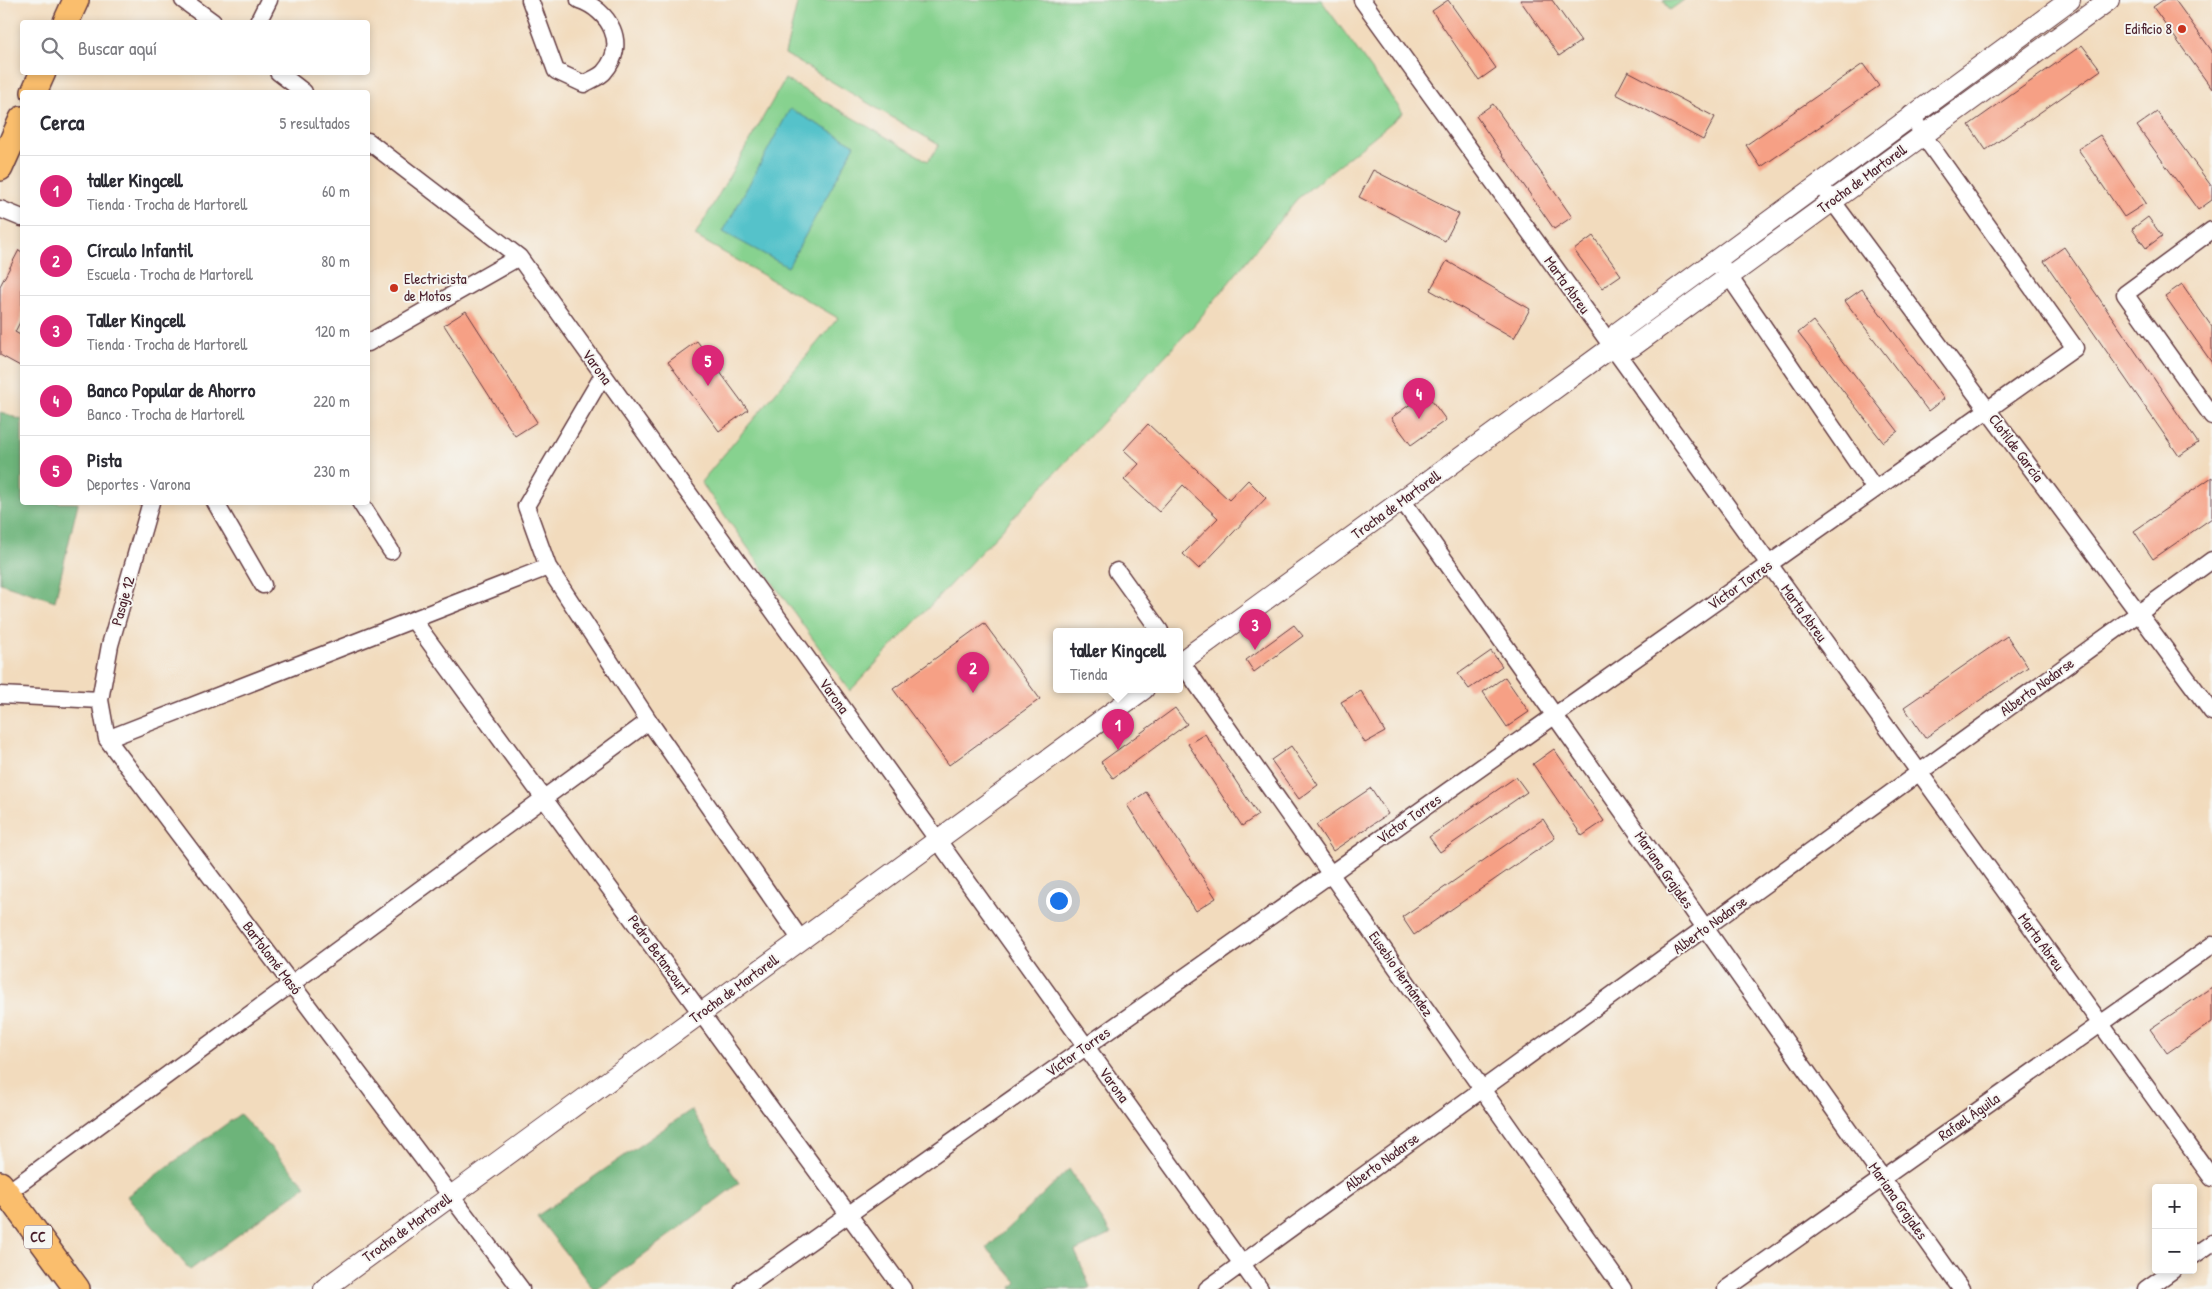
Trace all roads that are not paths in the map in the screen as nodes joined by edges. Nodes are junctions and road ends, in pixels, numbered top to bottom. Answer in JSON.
{"nodes":[{"id":1,"x":76,"y":0,"type":"edge"},
{"id":2,"x":183,"y":0,"type":"edge"},
{"id":3,"x":269,"y":0,"type":"edge"},
{"id":4,"x":530,"y":0,"type":"edge"},
{"id":5,"x":580,"y":0,"type":"edge"},
{"id":6,"x":2070,"y":0,"type":"edge"},
{"id":7,"x":2109,"y":0,"type":"edge"},
{"id":8,"x":1365,"y":1,"type":"edge"},
{"id":9,"x":67,"y":20,"type":"edge"},
{"id":10,"x":210,"y":20,"type":"edge"},
{"id":11,"x":259,"y":20,"type":"edge"},
{"id":12,"x":42,"y":75,"type":"edge"},
{"id":13,"x":282,"y":75,"type":"edge"},
{"id":14,"x":35,"y":90,"type":"edge"},
{"id":15,"x":301,"y":90,"type":"edge"},
{"id":16,"x":1911,"y":114,"type":"junction"},
{"id":17,"x":20,"y":123,"type":"edge"},
{"id":18,"x":1923,"y":135,"type":"junction"},
{"id":19,"x":370,"y":143,"type":"edge"},
{"id":20,"x":0,"y":168,"type":"edge"},
{"id":21,"x":1819,"y":183,"type":"junction"},
{"id":22,"x":1832,"y":201,"type":"junction"},
{"id":23,"x":0,"y":209,"type":"edge"},
{"id":24,"x":20,"y":217,"type":"edge"},
{"id":25,"x":2212,"y":230,"type":"edge"},
{"id":26,"x":519,"y":257,"type":"junction"},
{"id":27,"x":1717,"y":258,"type":"junction"},
{"id":28,"x":1730,"y":276,"type":"junction"},
{"id":29,"x":370,"y":342,"type":"edge"},
{"id":30,"x":1612,"y":347,"type":"junction"},
{"id":31,"x":603,"y":374,"type":"junction"},
{"id":32,"x":1988,"y":410,"type":"junction"},
{"id":33,"x":2212,"y":416,"type":"edge"},
{"id":34,"x":1875,"y":489,"type":"junction"},
{"id":35,"x":1402,"y":500,"type":"junction"},
{"id":36,"x":150,"y":505,"type":"edge"},
{"id":37,"x":217,"y":505,"type":"edge"},
{"id":38,"x":362,"y":505,"type":"edge"},
{"id":39,"x":391,"y":551,"type":"dead end"},
{"id":40,"x":2212,"y":560,"type":"edge"},
{"id":41,"x":1769,"y":564,"type":"junction"},
{"id":42,"x":548,"y":567,"type":"junction"},
{"id":43,"x":1117,"y":571,"type":"dead end"},
{"id":44,"x":263,"y":585,"type":"dead end"},
{"id":45,"x":2139,"y":614,"type":"junction"},
{"id":46,"x":414,"y":621,"type":"junction"},
{"id":47,"x":1158,"y":628,"type":"edge"},
{"id":48,"x":1183,"y":659,"type":"edge"},
{"id":49,"x":1183,"y":665,"type":"edge"},
{"id":50,"x":1139,"y":693,"type":"edge"},
{"id":51,"x":0,"y":696,"type":"edge"},
{"id":52,"x":100,"y":700,"type":"junction"},
{"id":53,"x":2212,"y":712,"type":"edge"},
{"id":54,"x":1555,"y":716,"type":"junction"},
{"id":55,"x":650,"y":721,"type":"junction"},
{"id":56,"x":108,"y":738,"type":"junction"},
{"id":57,"x":1920,"y":772,"type":"junction"},
{"id":58,"x":544,"y":799,"type":"junction"},
{"id":59,"x":938,"y":840,"type":"junction"},
{"id":60,"x":1331,"y":874,"type":"junction"},
{"id":61,"x":1705,"y":928,"type":"junction"},
{"id":62,"x":801,"y":940,"type":"junction"},
{"id":63,"x":2212,"y":945,"type":"edge"},
{"id":64,"x":292,"y":984,"type":"junction"},
{"id":65,"x":701,"y":1013,"type":"junction"},
{"id":66,"x":2101,"y":1024,"type":"junction"},
{"id":67,"x":1086,"y":1046,"type":"junction"},
{"id":68,"x":1482,"y":1089,"type":"junction"},
{"id":69,"x":1882,"y":1178,"type":"junction"},
{"id":70,"x":2212,"y":1178,"type":"edge"},
{"id":71,"x":2,"y":1192,"type":"edge"},
{"id":72,"x":451,"y":1196,"type":"junction"},
{"id":73,"x":848,"y":1214,"type":"junction"},
{"id":74,"x":2212,"y":1243,"type":"edge"},
{"id":75,"x":2197,"y":1253,"type":"edge"},
{"id":76,"x":1242,"y":1264,"type":"junction"},
{"id":77,"x":2167,"y":1274,"type":"edge"},
{"id":78,"x":77,"y":1289,"type":"edge"},
{"id":79,"x":324,"y":1289,"type":"edge"},
{"id":80,"x":521,"y":1289,"type":"edge"},
{"id":81,"x":743,"y":1289,"type":"edge"},
{"id":82,"x":903,"y":1289,"type":"edge"},
{"id":83,"x":1207,"y":1289,"type":"edge"},
{"id":84,"x":1260,"y":1289,"type":"edge"},
{"id":85,"x":1623,"y":1289,"type":"edge"},
{"id":86,"x":1726,"y":1289,"type":"edge"},
{"id":87,"x":1961,"y":1289,"type":"edge"},
{"id":88,"x":2146,"y":1289,"type":"edge"}],
"edges":[{"from":1,"to":9,"type":"main road"},
{"from":2,"to":10,"type":"street"},
{"from":3,"to":11,"type":"street"},
{"from":4,"to":5,"type":"street"},
{"from":6,"to":16,"type":"street","name":"Trocha de Martorell"},
{"from":7,"to":18,"type":"street","name":"Trocha de Martorell"},
{"from":8,"to":30,"type":"street","name":"Marta Abreu"},
{"from":12,"to":14,"type":"main road"},
{"from":13,"to":15,"type":"street"},
{"from":16,"to":18,"type":"street"},
{"from":16,"to":21,"type":"street","name":"Trocha de Martorell"},
{"from":17,"to":20,"type":"main road"},
{"from":18,"to":22,"type":"street","name":"Trocha de Martorell"},
{"from":18,"to":32,"type":"street","name":"Víctor Torres"},
{"from":19,"to":26,"type":"street","name":"Varona"},
{"from":21,"to":22,"type":"street","name":"Clotilde García"},
{"from":21,"to":27,"type":"street","name":"Trocha de Martorell"},
{"from":22,"to":28,"type":"street","name":"Trocha de Martorell"},
{"from":22,"to":32,"type":"street","name":"Clotilde García"},
{"from":23,"to":24,"type":"street"},
{"from":25,"to":33,"type":"street"},
{"from":26,"to":29,"type":"street"},
{"from":26,"to":31,"type":"street","name":"Varona"},
{"from":27,"to":28,"type":"street"},
{"from":27,"to":30,"type":"street","name":"Trocha de Martorell"},
{"from":28,"to":30,"type":"street","name":"Trocha de Martorell"},
{"from":28,"to":34,"type":"street"},
{"from":30,"to":35,"type":"street","name":"Trocha de Martorell"},
{"from":30,"to":41,"type":"street","name":"Marta Abreu"},
{"from":31,"to":42,"type":"street"},
{"from":31,"to":59,"type":"street","name":"Varona"},
{"from":32,"to":34,"type":"street","name":"Víctor Torres"},
{"from":32,"to":45,"type":"street","name":"Clotilde García"},
{"from":34,"to":41,"type":"street","name":"Víctor Torres"},
{"from":35,"to":48,"type":"street","name":"Trocha de Martorell"},
{"from":35,"to":54,"type":"street","name":"Mariana Grajales"},
{"from":36,"to":52,"type":"street","name":"Pasaje 12"},
{"from":37,"to":44,"type":"street"},
{"from":38,"to":39,"type":"street"},
{"from":40,"to":45,"type":"street","name":"Alberto Nodarse"},
{"from":41,"to":54,"type":"street","name":"Víctor Torres"},
{"from":41,"to":57,"type":"street","name":"Marta Abreu"},
{"from":42,"to":46,"type":"street"},
{"from":42,"to":55,"type":"street"},
{"from":43,"to":47,"type":"street"},
{"from":45,"to":53,"type":"street","name":"Clotilde García"},
{"from":45,"to":57,"type":"street","name":"Alberto Nodarse"},
{"from":46,"to":56,"type":"street"},
{"from":46,"to":58,"type":"street","name":"Pedro Betancourt"},
{"from":49,"to":60,"type":"street","name":"Eusebio Hernández"},
{"from":50,"to":59,"type":"street","name":"Trocha de Martorell"},
{"from":51,"to":52,"type":"street"},
{"from":52,"to":56,"type":"street","name":"Bartolomé Masó"},
{"from":54,"to":60,"type":"street","name":"Víctor Torres"},
{"from":54,"to":61,"type":"street","name":"Mariana Grajales"},
{"from":55,"to":58,"type":"street"},
{"from":55,"to":62,"type":"street"},
{"from":56,"to":64,"type":"street","name":"Bartolomé Masó"},
{"from":57,"to":61,"type":"street","name":"Alberto Nodarse"},
{"from":57,"to":66,"type":"street","name":"Marta Abreu"},
{"from":58,"to":64,"type":"street"},
{"from":58,"to":65,"type":"street","name":"Pedro Betancourt"},
{"from":59,"to":62,"type":"street","name":"Trocha de Martorell"},
{"from":59,"to":67,"type":"street","name":"Varona"},
{"from":60,"to":67,"type":"street","name":"Víctor Torres"},
{"from":60,"to":68,"type":"street","name":"Eusebio Hernández"},
{"from":61,"to":68,"type":"street","name":"Alberto Nodarse"},
{"from":61,"to":69,"type":"street","name":"Mariana Grajales"},
{"from":62,"to":65,"type":"street","name":"Trocha de Martorell"},
{"from":63,"to":66,"type":"street","name":"Rafael Águila"},
{"from":64,"to":71,"type":"street"},
{"from":64,"to":72,"type":"street","name":"Bartolomé Masó"},
{"from":65,"to":72,"type":"street","name":"Trocha de Martorell"},
{"from":65,"to":73,"type":"street","name":"Pedro Betancourt"},
{"from":66,"to":69,"type":"street","name":"Rafael Águila"},
{"from":66,"to":70,"type":"street","name":"Marta Abreu"},
{"from":67,"to":73,"type":"street","name":"Víctor Torres"},
{"from":67,"to":76,"type":"street","name":"Varona"},
{"from":68,"to":76,"type":"street","name":"Alberto Nodarse"},
{"from":68,"to":85,"type":"street","name":"Eusebio Hernández"},
{"from":69,"to":86,"type":"street","name":"Rafael Águila"},
{"from":69,"to":87,"type":"street","name":"Mariana Grajales"},
{"from":71,"to":78,"type":"main road","number":"CC"},
{"from":72,"to":79,"type":"street","name":"Trocha de Martorell"},
{"from":72,"to":80,"type":"street","name":"Bartolomé Masó"},
{"from":73,"to":81,"type":"street","name":"Víctor Torres"},
{"from":73,"to":82,"type":"street","name":"Pedro Betancourt"},
{"from":74,"to":75,"type":"street"},
{"from":76,"to":83,"type":"street","name":"Alberto Nodarse"},
{"from":76,"to":84,"type":"street","name":"Varona"},
{"from":77,"to":88,"type":"street"}]}
